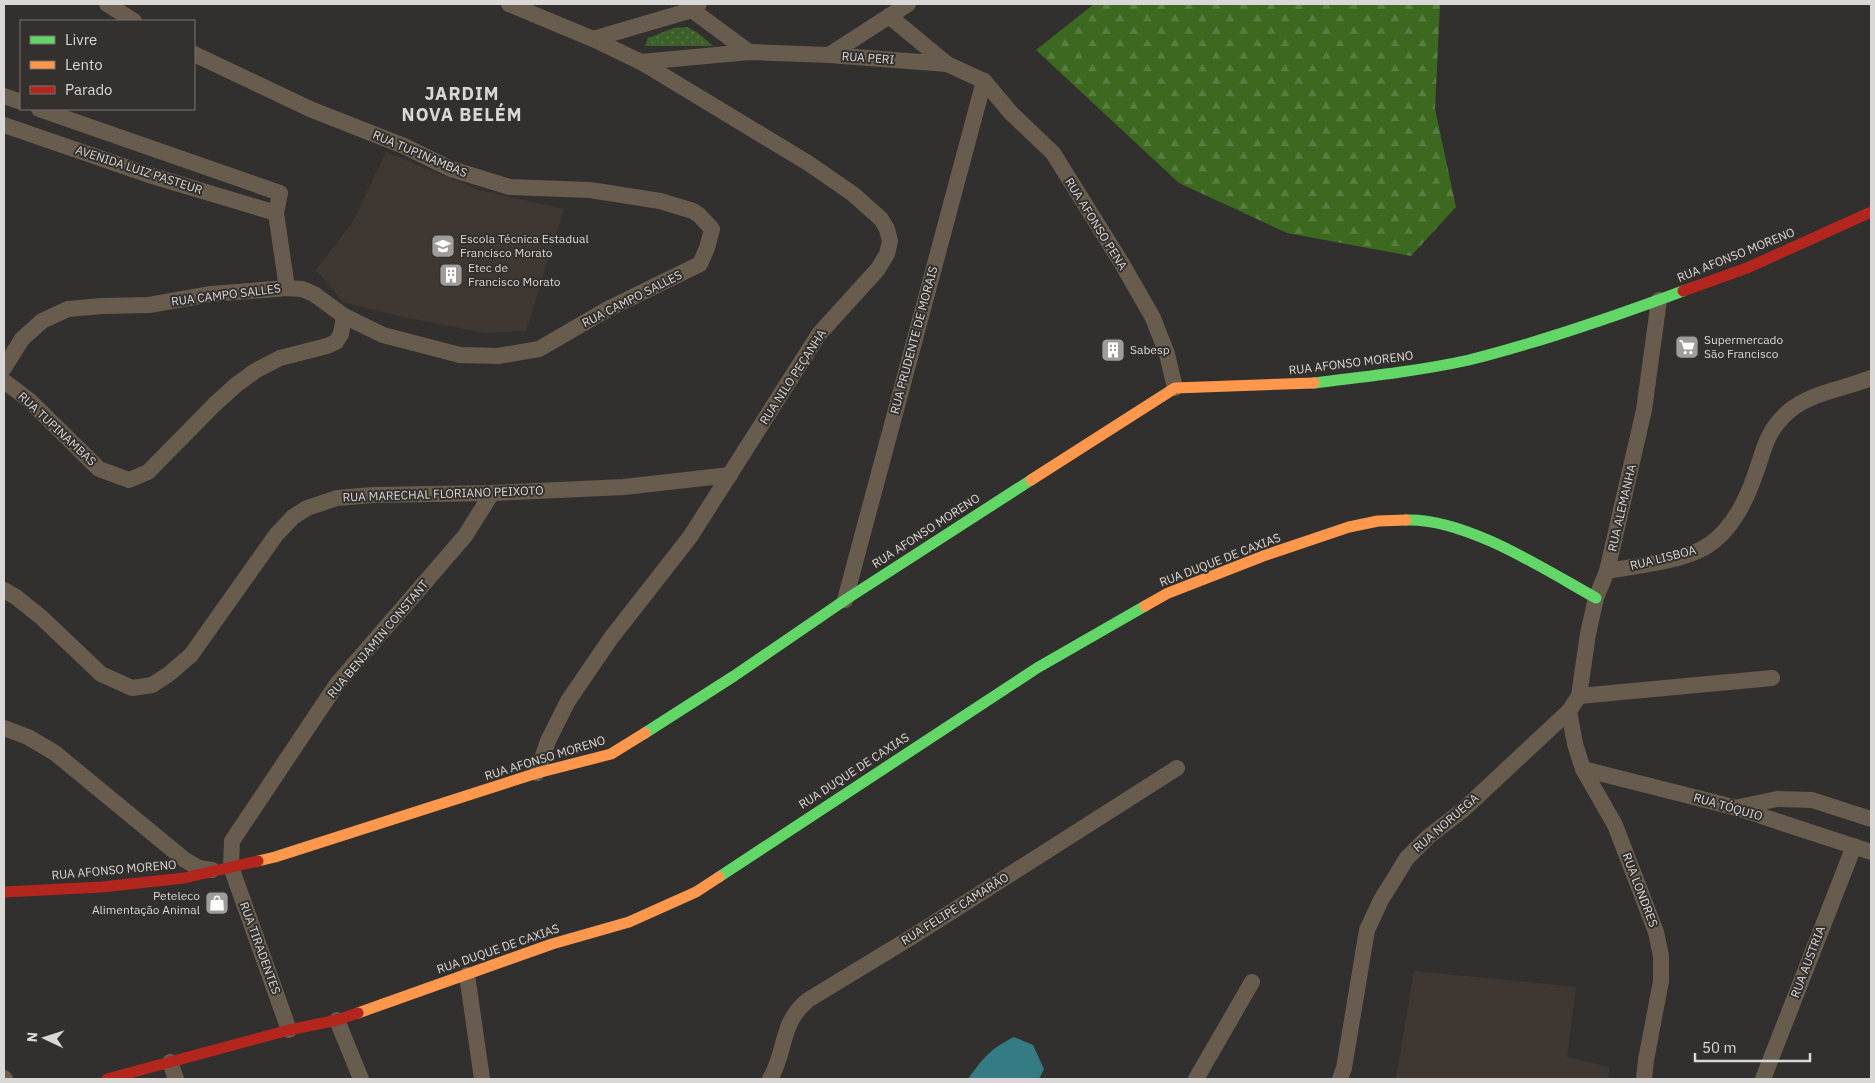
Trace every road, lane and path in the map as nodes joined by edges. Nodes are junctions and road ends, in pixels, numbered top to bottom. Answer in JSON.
{"nodes":[{"id":1,"x":106,"y":4,"type":"edge"},
{"id":2,"x":510,"y":4,"type":"edge"},
{"id":3,"x":908,"y":4,"type":"edge"},
{"id":4,"x":696,"y":7,"type":"edge"},
{"id":5,"x":889,"y":16,"type":"junction"},
{"id":6,"x":132,"y":20,"type":"edge"},
{"id":7,"x":593,"y":39,"type":"junction"},
{"id":8,"x":749,"y":52,"type":"junction"},
{"id":9,"x":195,"y":54,"type":"edge"},
{"id":10,"x":829,"y":55,"type":"junction"},
{"id":11,"x":641,"y":62,"type":"junction"},
{"id":12,"x":947,"y":64,"type":"junction"},
{"id":13,"x":984,"y":81,"type":"junction"},
{"id":14,"x":4,"y":96,"type":"edge"},
{"id":15,"x":20,"y":102,"type":"edge"},
{"id":16,"x":43,"y":110,"type":"edge"},
{"id":17,"x":4,"y":125,"type":"edge"},
{"id":18,"x":1871,"y":212,"type":"edge"},
{"id":19,"x":276,"y":213,"type":"junction"},
{"id":20,"x":712,"y":229,"type":"joint"},
{"id":21,"x":286,"y":288,"type":"junction"},
{"id":22,"x":1659,"y":300,"type":"junction"},
{"id":23,"x":344,"y":316,"type":"junction"},
{"id":24,"x":4,"y":368,"type":"edge"},
{"id":25,"x":1871,"y":378,"type":"edge"},
{"id":26,"x":4,"y":380,"type":"edge"},
{"id":27,"x":1175,"y":388,"type":"junction"},
{"id":28,"x":730,"y":476,"type":"junction"},
{"id":29,"x":492,"y":493,"type":"junction"},
{"id":30,"x":1607,"y":571,"type":"junction"},
{"id":31,"x":4,"y":590,"type":"edge"},
{"id":32,"x":1596,"y":598,"type":"junction"},
{"id":33,"x":845,"y":600,"type":"junction"},
{"id":34,"x":1772,"y":678,"type":"dead end"},
{"id":35,"x":1579,"y":696,"type":"junction"},
{"id":36,"x":1569,"y":712,"type":"junction"},
{"id":37,"x":4,"y":728,"type":"edge"},
{"id":38,"x":1176,"y":768,"type":"dead end"},
{"id":39,"x":1583,"y":769,"type":"junction"},
{"id":40,"x":537,"y":774,"type":"junction"},
{"id":41,"x":1737,"y":808,"type":"junction"},
{"id":42,"x":1871,"y":819,"type":"edge"},
{"id":43,"x":1854,"y":846,"type":"junction"},
{"id":44,"x":1871,"y":852,"type":"edge"},
{"id":45,"x":231,"y":867,"type":"junction"},
{"id":46,"x":214,"y":871,"type":"junction"},
{"id":47,"x":4,"y":892,"type":"edge"},
{"id":48,"x":467,"y":974,"type":"junction"},
{"id":49,"x":1252,"y":982,"type":"dead end"},
{"id":50,"x":337,"y":1020,"type":"junction"},
{"id":51,"x":289,"y":1030,"type":"junction"},
{"id":52,"x":170,"y":1062,"type":"junction"},
{"id":53,"x":1344,"y":1076,"type":"edge"},
{"id":54,"x":107,"y":1079,"type":"edge"},
{"id":55,"x":176,"y":1079,"type":"edge"},
{"id":56,"x":361,"y":1079,"type":"edge"},
{"id":57,"x":482,"y":1079,"type":"edge"},
{"id":58,"x":770,"y":1079,"type":"edge"},
{"id":59,"x":1196,"y":1079,"type":"edge"},
{"id":60,"x":1644,"y":1079,"type":"edge"},
{"id":61,"x":1764,"y":1079,"type":"edge"}],
"edges":[{"from":1,"to":6,"type":"street"},
{"from":2,"to":7,"type":"street"},
{"from":3,"to":5,"type":"street"},
{"from":4,"to":7,"type":"street"},
{"from":4,"to":8,"type":"street"},
{"from":5,"to":10,"type":"street"},
{"from":5,"to":12,"type":"street"},
{"from":7,"to":11,"type":"street","name":"RUA NILO PEÇANHA"},
{"from":8,"to":10,"type":"street","name":"RUA PERI"},
{"from":8,"to":11,"type":"street","name":"RUA PERI"},
{"from":9,"to":20,"type":"street","name":"RUA TUPINAMBAS"},
{"from":10,"to":12,"type":"street","name":"RUA PERI"},
{"from":11,"to":28,"type":"street","name":"RUA NILO PEÇANHA"},
{"from":12,"to":13,"type":"street","name":"RUA PERI"},
{"from":13,"to":27,"type":"street","name":"RUA AFONSO PENA"},
{"from":13,"to":33,"type":"street","name":"RUA PRUDENTE DE MORAIS"},
{"from":14,"to":15,"type":"street"},
{"from":16,"to":19,"type":"street","name":"AVENIDA LUIZ PASTEUR"},
{"from":17,"to":19,"type":"street","name":"AVENIDA LUIZ PASTEUR"},
{"from":18,"to":22,"type":"main road","name":"RUA AFONSO MORENO"},
{"from":19,"to":21,"type":"street"},
{"from":20,"to":23,"type":"street","name":"RUA CAMPO SALLES"},
{"from":21,"to":23,"type":"street","name":"RUA CAMPO SALLES"},
{"from":21,"to":24,"type":"street","name":"RUA CAMPO SALLES"},
{"from":22,"to":27,"type":"main road","name":"RUA AFONSO MORENO"},
{"from":22,"to":30,"type":"street","name":"RUA ALEMANHA"},
{"from":23,"to":26,"type":"street","name":"RUA TUPINAMBAS"},
{"from":25,"to":30,"type":"street","name":"RUA LISBOA"},
{"from":27,"to":33,"type":"main road","name":"RUA AFONSO MORENO"},
{"from":28,"to":29,"type":"street","name":"RUA MARECHAL FLORIANO PEIXOTO"},
{"from":28,"to":40,"type":"street","name":"RUA NILO PEÇANHA"},
{"from":29,"to":31,"type":"street","name":"RUA MARECHAL FLORIANO PEIXOTO"},
{"from":29,"to":45,"type":"street","name":"RUA BENJAMIN CONSTANT"},
{"from":30,"to":32,"type":"street","name":"RUA ALEMANHA"},
{"from":32,"to":35,"type":"street","name":"RUA ALEMANHA"},
{"from":32,"to":48,"type":"main road","name":"RUA DUQUE DE CAXIAS"},
{"from":33,"to":40,"type":"main road","name":"RUA AFONSO MORENO"},
{"from":34,"to":35,"type":"street"},
{"from":35,"to":36,"type":"street","name":"RUA ALEMANHA"},
{"from":36,"to":39,"type":"street","name":"RUA LONDRES"},
{"from":36,"to":53,"type":"street","name":"RUA NORUEGA"},
{"from":37,"to":46,"type":"street"},
{"from":38,"to":58,"type":"street","name":"RUA FELIPE CAMARÃO"},
{"from":39,"to":41,"type":"street","name":"RUA TÓQUIO"},
{"from":39,"to":60,"type":"street","name":"RUA LONDRES"},
{"from":40,"to":45,"type":"main road","name":"RUA AFONSO MORENO"},
{"from":41,"to":42,"type":"street"},
{"from":41,"to":43,"type":"street","name":"RUA TÓQUIO"},
{"from":43,"to":44,"type":"street","name":"RUA TÓQUIO"},
{"from":43,"to":61,"type":"street","name":"RUA AUSTRIA"},
{"from":45,"to":46,"type":"main road","name":"RUA AFONSO MORENO"},
{"from":45,"to":51,"type":"street","name":"RUA TIRADENTES"},
{"from":46,"to":47,"type":"main road","name":"RUA AFONSO MORENO"},
{"from":48,"to":50,"type":"main road","name":"RUA DUQUE DE CAXIAS"},
{"from":48,"to":57,"type":"street"},
{"from":49,"to":59,"type":"street"},
{"from":50,"to":51,"type":"main road","name":"RUA DUQUE DE CAXIAS"},
{"from":50,"to":56,"type":"street"},
{"from":51,"to":52,"type":"main road","name":"RUA DUQUE DE CAXIAS"},
{"from":52,"to":54,"type":"main road","name":"RUA DUQUE DE CAXIAS"},
{"from":52,"to":55,"type":"street"}]}
